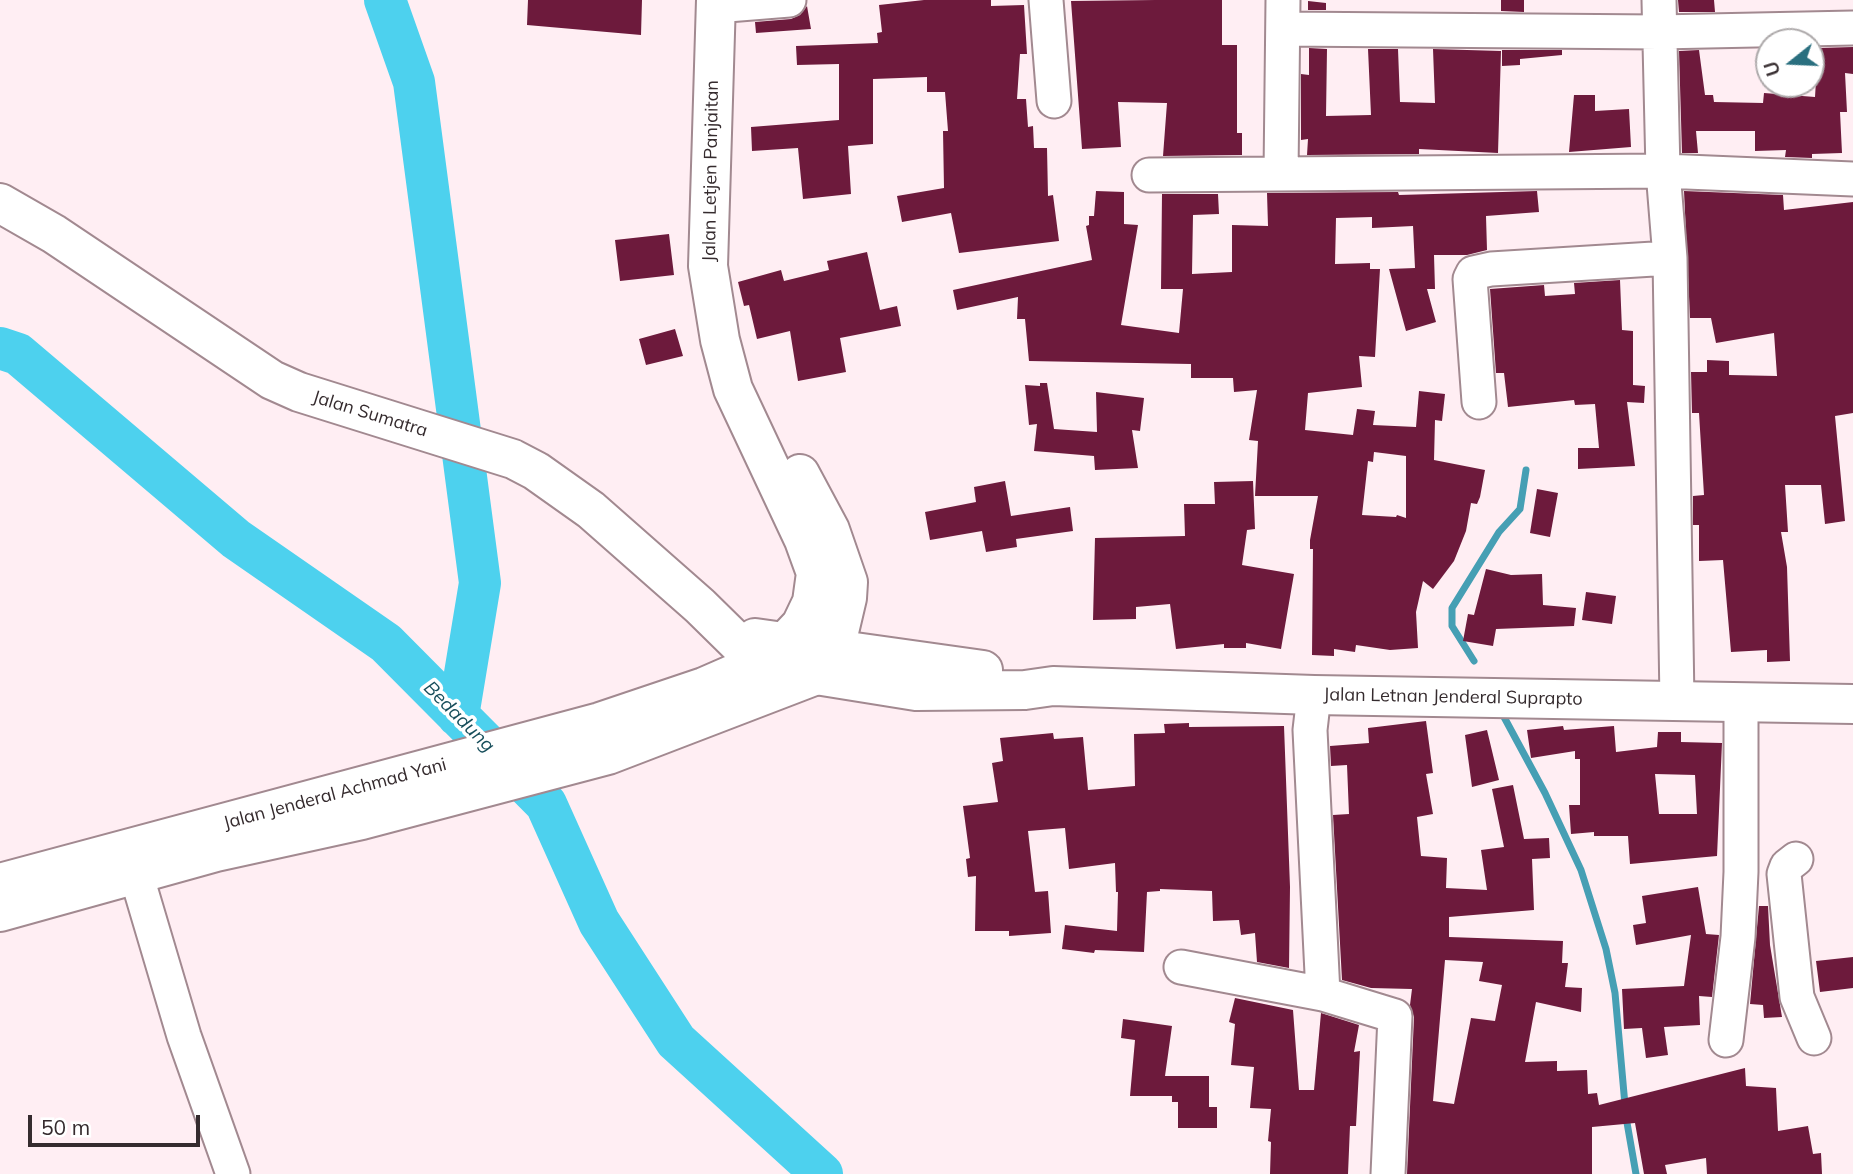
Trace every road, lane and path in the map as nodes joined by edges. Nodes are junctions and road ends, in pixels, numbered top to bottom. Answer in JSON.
{"nodes":[{"id":1,"x":789,"y":0,"type":"edge"},
{"id":2,"x":1046,"y":0,"type":"edge"},
{"id":3,"x":715,"y":3,"type":"edge"},
{"id":4,"x":1283,"y":15,"type":"edge"},
{"id":5,"x":1659,"y":16,"type":"edge"},
{"id":6,"x":1853,"y":28,"type":"edge"},
{"id":7,"x":1054,"y":101,"type":"dead end"},
{"id":8,"x":1663,"y":171,"type":"junction"},
{"id":9,"x":1281,"y":174,"type":"junction"},
{"id":10,"x":1149,"y":175,"type":"dead end"},
{"id":11,"x":1853,"y":178,"type":"edge"},
{"id":12,"x":0,"y":204,"type":"edge"},
{"id":13,"x":1670,"y":258,"type":"junction"},
{"id":14,"x":720,"y":340,"type":"junction"},
{"id":15,"x":1479,"y":402,"type":"dead end"},
{"id":16,"x":816,"y":573,"type":"joint"},
{"id":17,"x":771,"y":652,"type":"junction"},
{"id":18,"x":825,"y":663,"type":"junction"},
{"id":19,"x":1314,"y":695,"type":"junction"},
{"id":20,"x":1678,"y":702,"type":"junction"},
{"id":21,"x":1741,"y":702,"type":"junction"},
{"id":22,"x":1853,"y":704,"type":"edge"},
{"id":23,"x":604,"y":738,"type":"junction"},
{"id":24,"x":357,"y":805,"type":"junction"},
{"id":25,"x":1796,"y":859,"type":"dead end"},
{"id":26,"x":136,"y":874,"type":"junction"},
{"id":27,"x":0,"y":883,"type":"edge"},
{"id":28,"x":0,"y":912,"type":"edge"},
{"id":29,"x":1181,"y":967,"type":"dead end"},
{"id":30,"x":1323,"y":994,"type":"junction"},
{"id":31,"x":1814,"y":1038,"type":"dead end"},
{"id":32,"x":1726,"y":1040,"type":"dead end"},
{"id":33,"x":233,"y":1174,"type":"edge"},
{"id":34,"x":1388,"y":1174,"type":"edge"}],
"edges":[{"from":1,"to":3,"type":"street"},
{"from":2,"to":7,"type":"street"},
{"from":3,"to":14,"type":"main road","name":"Jalan Letjen Panjaitan"},
{"from":4,"to":5,"type":"street"},
{"from":4,"to":9,"type":"street"},
{"from":5,"to":6,"type":"street"},
{"from":5,"to":8,"type":"street"},
{"from":8,"to":9,"type":"street"},
{"from":8,"to":11,"type":"street"},
{"from":8,"to":13,"type":"street"},
{"from":9,"to":10,"type":"street"},
{"from":12,"to":17,"type":"main road","name":"Jalan Sumatra"},
{"from":13,"to":15,"type":"street"},
{"from":13,"to":20,"type":"street"},
{"from":14,"to":16,"type":"main road","name":"Jalan Letjen Panjaitan"},
{"from":14,"to":18,"type":"main road"},
{"from":16,"to":17,"type":"main road","name":"Jalan Jenderal Achmad Yani"},
{"from":17,"to":18,"type":"main road","name":"Jalan Letnan Jenderal Suprapto"},
{"from":17,"to":23,"type":"main road","name":"Jalan Jenderal Achmad Yani"},
{"from":18,"to":19,"type":"main road","name":"Jalan Letnan Jenderal Suprapto"},
{"from":18,"to":23,"type":"main road","name":"Jalan Jenderal Achmad Yani"},
{"from":19,"to":20,"type":"main road","name":"Jalan Letnan Jenderal Suprapto"},
{"from":19,"to":30,"type":"street"},
{"from":20,"to":21,"type":"main road","name":"Jalan Letnan Jenderal Suprapto"},
{"from":21,"to":22,"type":"main road","name":"Jalan Letnan Jenderal Suprapto"},
{"from":21,"to":32,"type":"street"},
{"from":23,"to":24,"type":"main road","name":"Jalan Jenderal Achmad Yani"},
{"from":24,"to":26,"type":"main road","name":"Jalan Jenderal Achmad Yani"},
{"from":24,"to":27,"type":"main road","name":"Jalan Jenderal Achmad Yani"},
{"from":25,"to":31,"type":"street"},
{"from":26,"to":28,"type":"main road","name":"Jalan Jenderal Achmad Yani"},
{"from":26,"to":33,"type":"street"},
{"from":29,"to":30,"type":"street"},
{"from":30,"to":34,"type":"street"}]}
